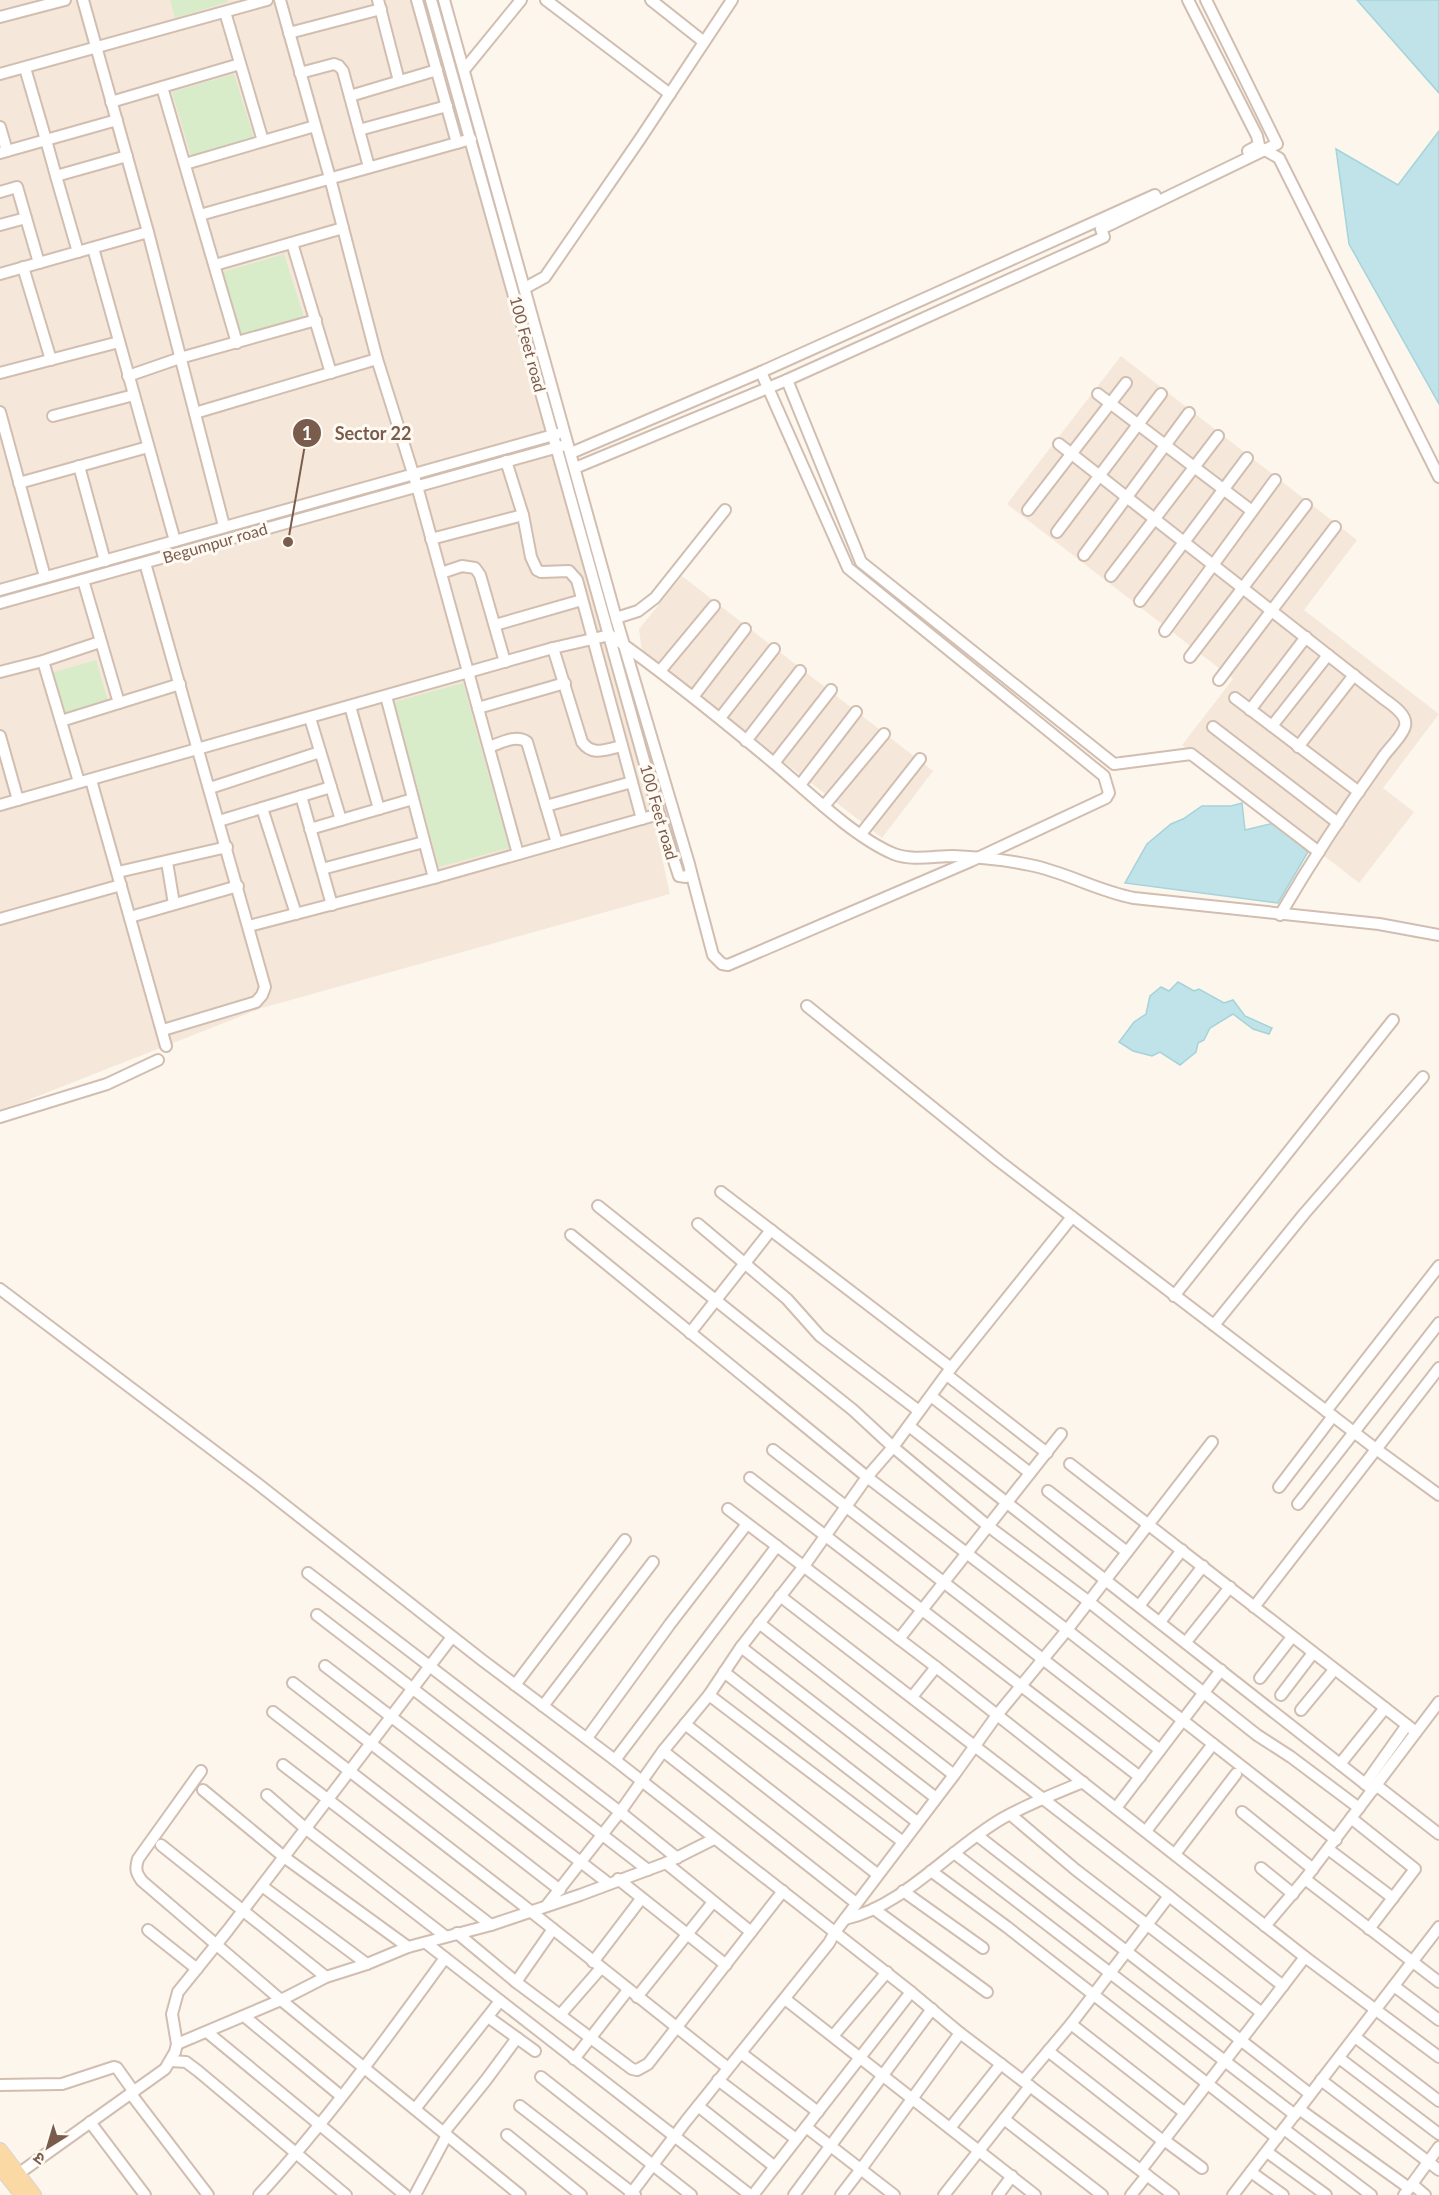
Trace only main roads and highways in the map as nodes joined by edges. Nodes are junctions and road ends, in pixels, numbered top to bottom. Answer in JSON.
{"nodes":[{"id":1,"x":0,"y":2150,"type":"edge"},
{"id":2,"x":0,"y":2167,"type":"edge"},
{"id":3,"x":22,"y":2195,"type":"edge"},
{"id":4,"x":34,"y":2195,"type":"edge"}],
"edges":[{"from":1,"to":4,"type":"main road"},
{"from":2,"to":3,"type":"main road"}]}
